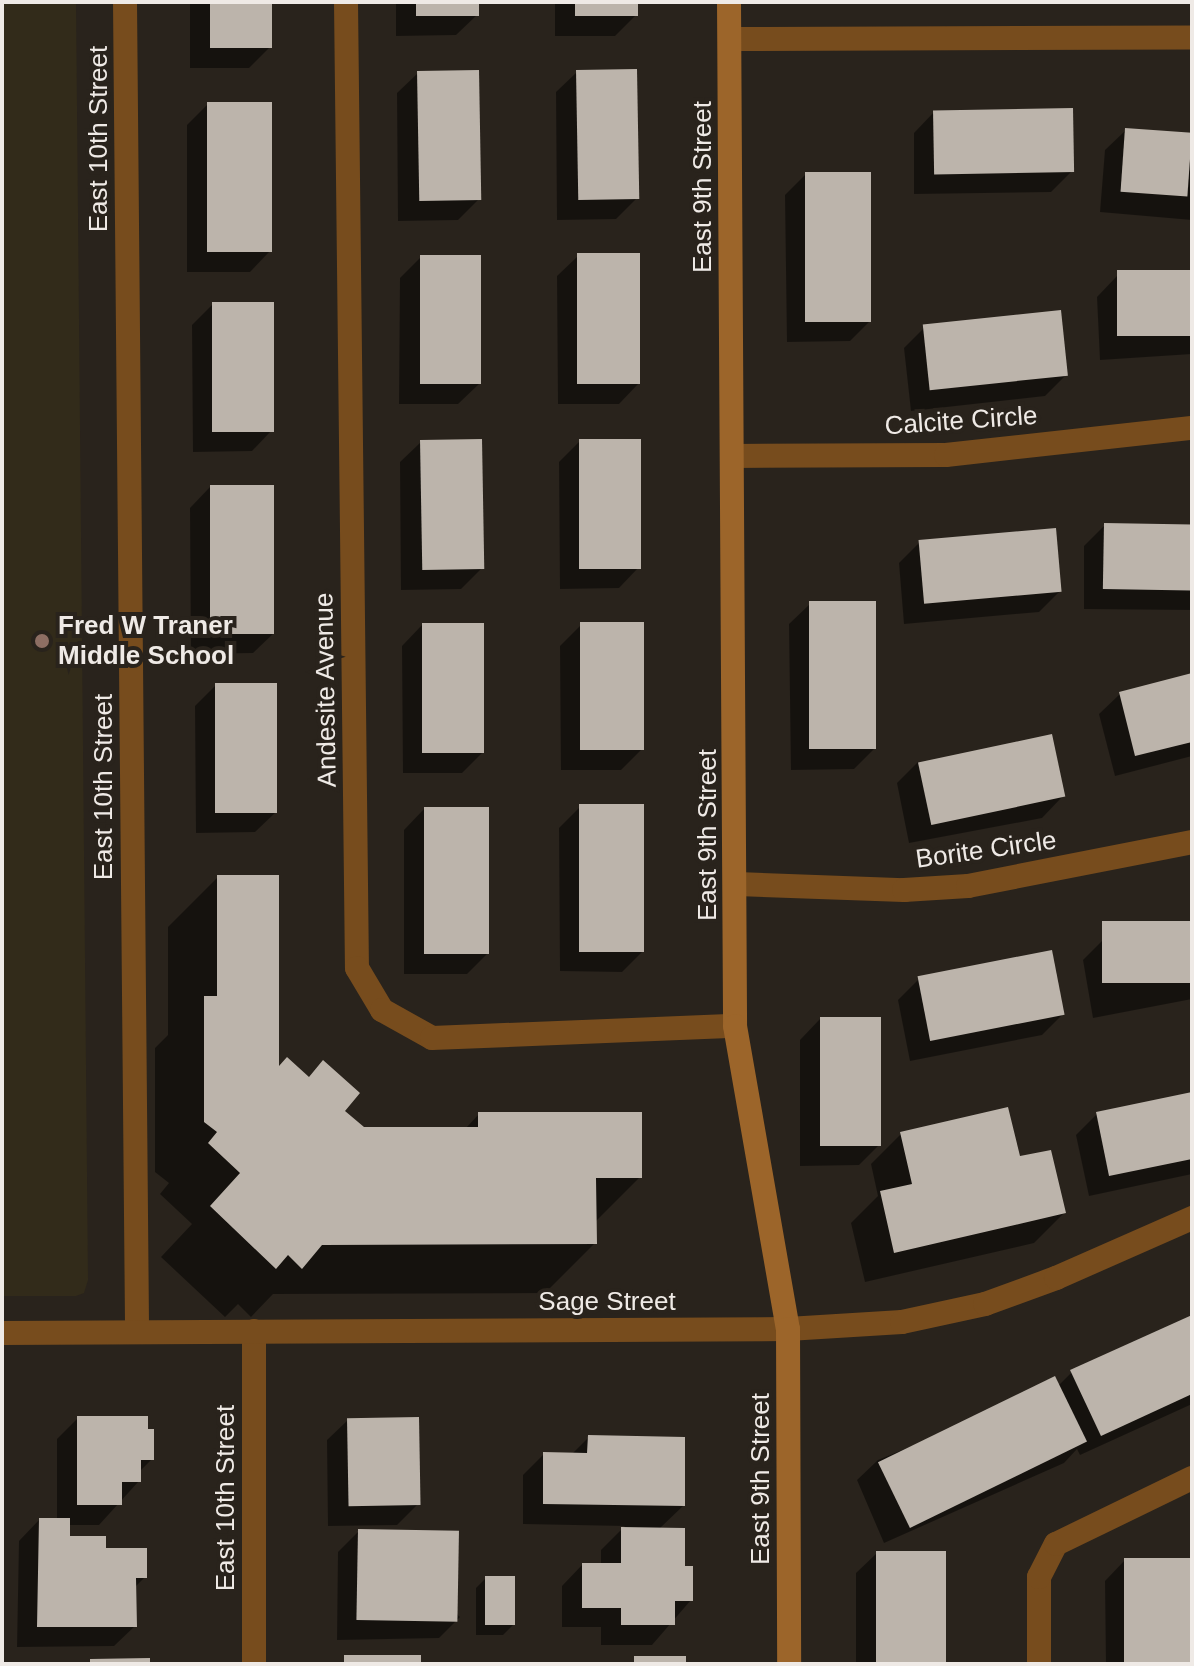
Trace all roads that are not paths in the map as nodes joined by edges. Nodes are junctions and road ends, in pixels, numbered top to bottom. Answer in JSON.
{"nodes":[{"id":1,"x":125,"y":2,"type":"edge"},
{"id":2,"x":346,"y":2,"type":"edge"},
{"id":3,"x":729,"y":2,"type":"edge"},
{"id":4,"x":1192,"y":37,"type":"edge"},
{"id":5,"x":730,"y":39,"type":"junction"},
{"id":6,"x":1192,"y":428,"type":"edge"},
{"id":7,"x":732,"y":456,"type":"junction"},
{"id":8,"x":1192,"y":842,"type":"edge"},
{"id":9,"x":737,"y":884,"type":"junction"},
{"id":10,"x":735,"y":1026,"type":"junction"},
{"id":11,"x":1192,"y":1218,"type":"edge"},
{"id":12,"x":788,"y":1329,"type":"junction"},
{"id":13,"x":254,"y":1331,"type":"junction"},
{"id":14,"x":137,"y":1332,"type":"junction"},
{"id":15,"x":2,"y":1333,"type":"edge"},
{"id":16,"x":1192,"y":1478,"type":"edge"},
{"id":17,"x":254,"y":1664,"type":"edge"},
{"id":18,"x":789,"y":1664,"type":"edge"},
{"id":19,"x":1039,"y":1664,"type":"edge"}],
"edges":[{"from":1,"to":14,"type":"street","name":"East 10th Street"},
{"from":2,"to":10,"type":"street","name":"Andesite Avenue"},
{"from":3,"to":5,"type":"street","name":"East 9th Street"},
{"from":4,"to":5,"type":"street"},
{"from":5,"to":7,"type":"street","name":"East 9th Street"},
{"from":6,"to":7,"type":"street","name":"Calcite Circle"},
{"from":7,"to":9,"type":"street","name":"East 9th Street"},
{"from":8,"to":9,"type":"street","name":"Borite Circle"},
{"from":9,"to":10,"type":"street","name":"East 9th Street"},
{"from":10,"to":12,"type":"street","name":"East 9th Street"},
{"from":11,"to":12,"type":"street","name":"Sage Street"},
{"from":12,"to":13,"type":"street","name":"Sage Street"},
{"from":12,"to":18,"type":"street","name":"East 9th Street"},
{"from":13,"to":14,"type":"street","name":"Sage Street"},
{"from":13,"to":17,"type":"street","name":"East 10th Street"},
{"from":14,"to":15,"type":"street","name":"Sage Street"},
{"from":16,"to":19,"type":"street"}]}
